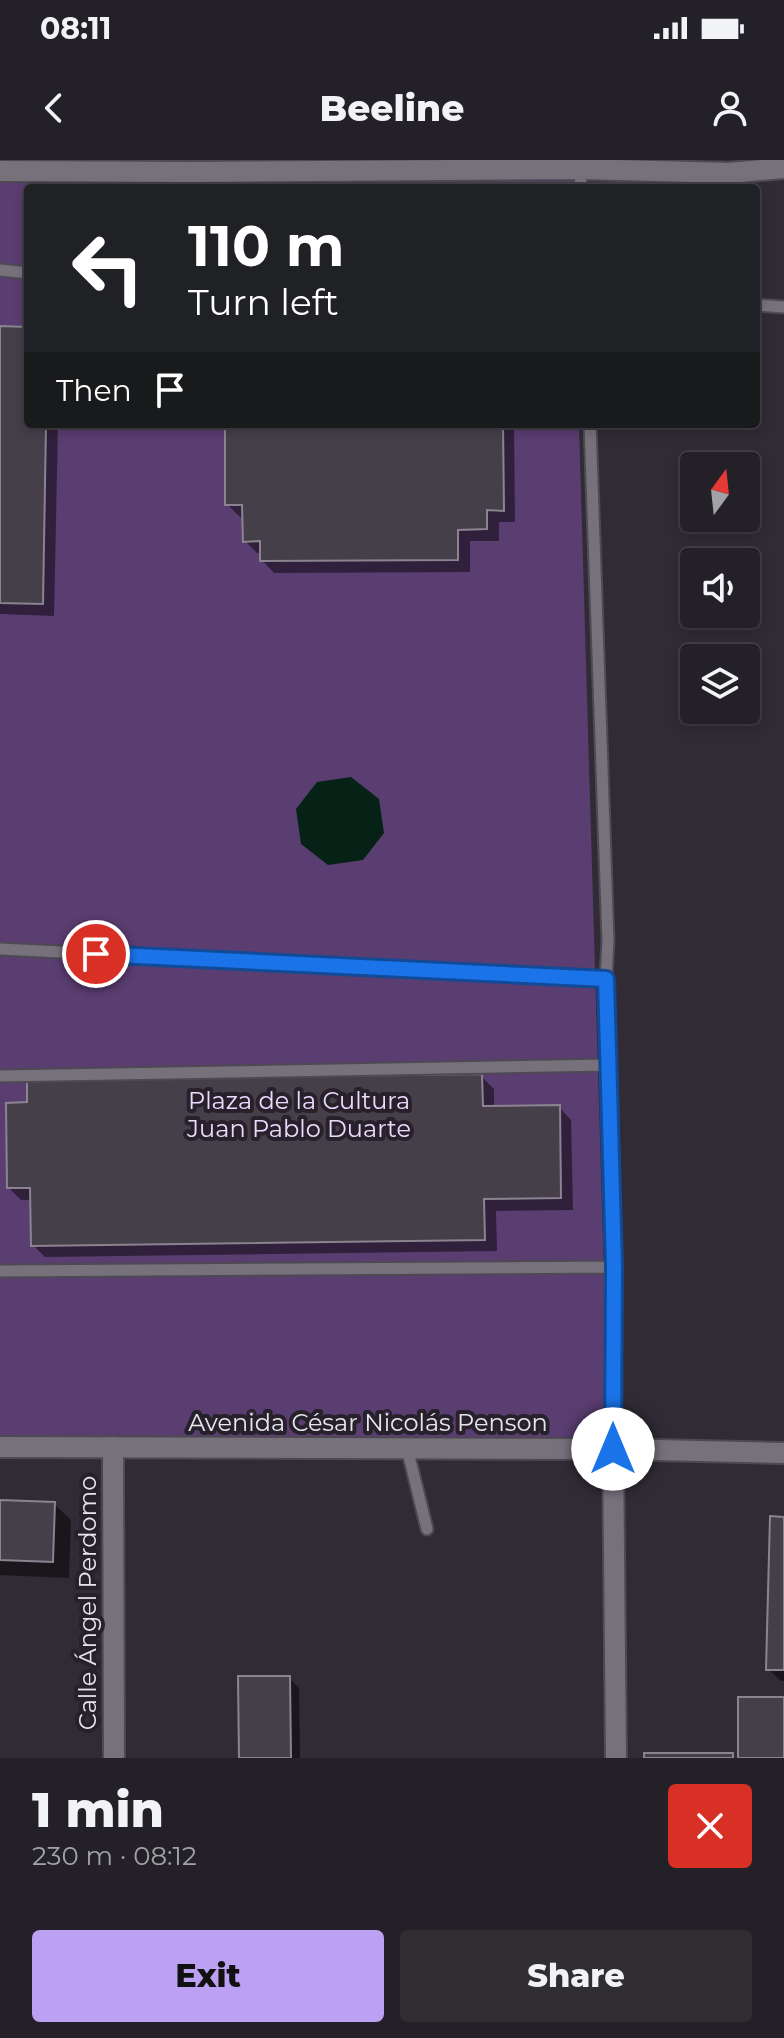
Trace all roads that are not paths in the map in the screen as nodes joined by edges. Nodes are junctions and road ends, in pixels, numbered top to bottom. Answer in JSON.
{"nodes":[{"id":1,"x":620,"y":165,"type":"edge"},
{"id":2,"x":784,"y":168,"type":"edge"},
{"id":3,"x":0,"y":171,"type":"edge"},
{"id":4,"x":581,"y":178,"type":"edge"},
{"id":5,"x":730,"y":180,"type":"edge"},
{"id":6,"x":0,"y":270,"type":"edge"},
{"id":7,"x":24,"y":273,"type":"edge"},
{"id":8,"x":760,"y":305,"type":"edge"},
{"id":9,"x":784,"y":307,"type":"edge"},
{"id":10,"x":590,"y":428,"type":"edge"},
{"id":11,"x":0,"y":949,"type":"edge"},
{"id":12,"x":606,"y":979,"type":"junction"},
{"id":13,"x":610,"y":1065,"type":"junction"},
{"id":14,"x":0,"y":1076,"type":"edge"},
{"id":15,"x":614,"y":1267,"type":"junction"},
{"id":16,"x":0,"y":1271,"type":"edge"},
{"id":17,"x":0,"y":1447,"type":"edge"},
{"id":18,"x":113,"y":1447,"type":"junction"},
{"id":19,"x":407,"y":1448,"type":"junction"},
{"id":20,"x":613,"y":1449,"type":"junction"},
{"id":21,"x":784,"y":1453,"type":"edge"},
{"id":22,"x":427,"y":1529,"type":"dead end"},
{"id":23,"x":114,"y":1758,"type":"edge"},
{"id":24,"x":616,"y":1758,"type":"edge"}],
"edges":[{"from":1,"to":4,"type":"main road"},
{"from":1,"to":5,"type":"main road"},
{"from":2,"to":5,"type":"main road"},
{"from":3,"to":4,"type":"main road"},
{"from":6,"to":7,"type":"lane"},
{"from":8,"to":9,"type":"lane"},
{"from":10,"to":12,"type":"lane"},
{"from":11,"to":12,"type":"lane"},
{"from":12,"to":13,"type":"lane"},
{"from":13,"to":14,"type":"lane"},
{"from":13,"to":15,"type":"lane"},
{"from":15,"to":16,"type":"lane"},
{"from":15,"to":20,"type":"lane"},
{"from":17,"to":18,"type":"main road","name":"Avenida César Nicolás Penson"},
{"from":18,"to":19,"type":"main road","name":"Avenida César Nicolás Penson"},
{"from":18,"to":23,"type":"main road","name":"Calle Ángel Perdomo"},
{"from":19,"to":20,"type":"main road","name":"Avenida César Nicolás Penson"},
{"from":19,"to":22,"type":"lane"},
{"from":20,"to":21,"type":"main road","name":"Avenida César Nicolás Penson"},
{"from":20,"to":24,"type":"main road"}]}
